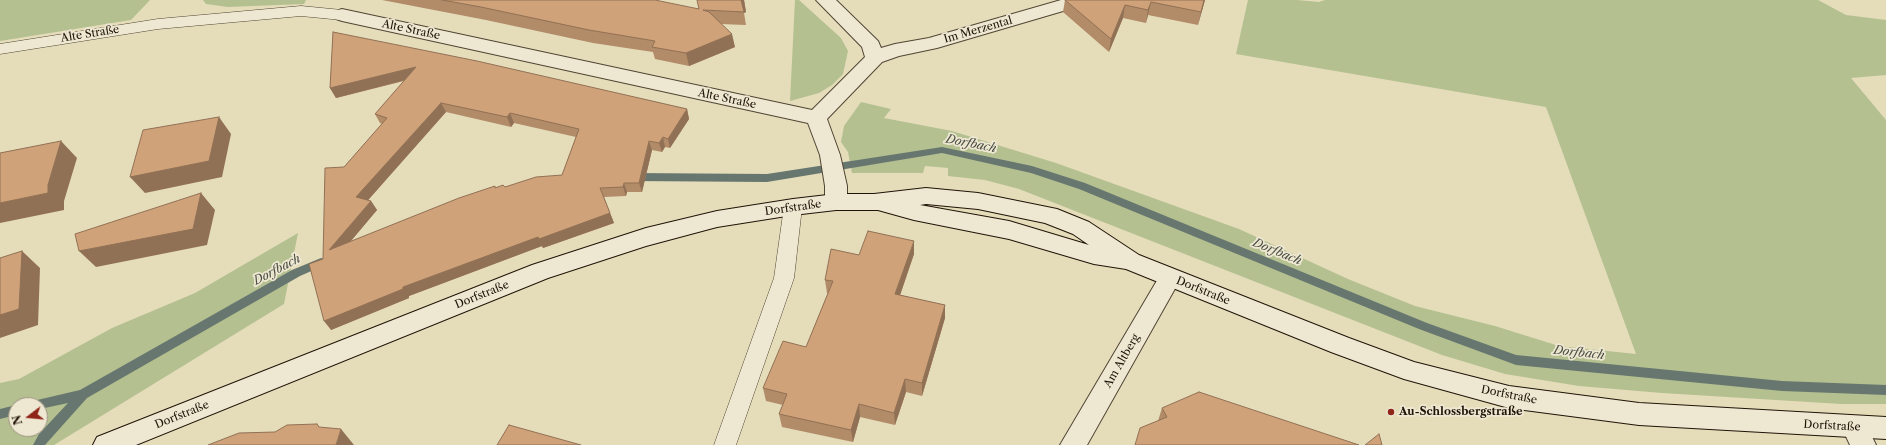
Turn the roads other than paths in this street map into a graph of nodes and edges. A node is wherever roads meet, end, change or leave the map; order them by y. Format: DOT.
graph roads {
  1 [pos="825,0"];
  2 [pos="1081,0"];
  3 [pos="342,14"];
  4 [pos="0,49"];
  5 [pos="875,58"];
  6 [pos="816,118"];
  7 [pos="836,194"];
  8 [pos="793,206"];
  9 [pos="1170,278"];
  10 [pos="1886,428"];
  11 [pos="1860,436"];
  12 [pos="106,445"];
  13 [pos="725,445"];
  14 [pos="1073,445"];
  1 -- 5 [label="main road"];
  2 -- 5 [label="main road, Im Merzental"];
  3 -- 4 [label="lane, Alte Straße"];
  3 -- 6 [label="main road, Alte Straße"];
  5 -- 6 [label="main road"];
  6 -- 7 [label="main road"];
  7 -- 8 [label="main road, Dorfstraße"];
  7 -- 9 [label="main road, Dorfstraße"];
  8 -- 12 [label="main road, Dorfstraße"];
  8 -- 13 [label="lane"];
  9 -- 11 [label="main road, Dorfstraße"];
  9 -- 14 [label="main road, Am Altberg"];
  10 -- 11 [label="main road, Dorfstraße"];
}
